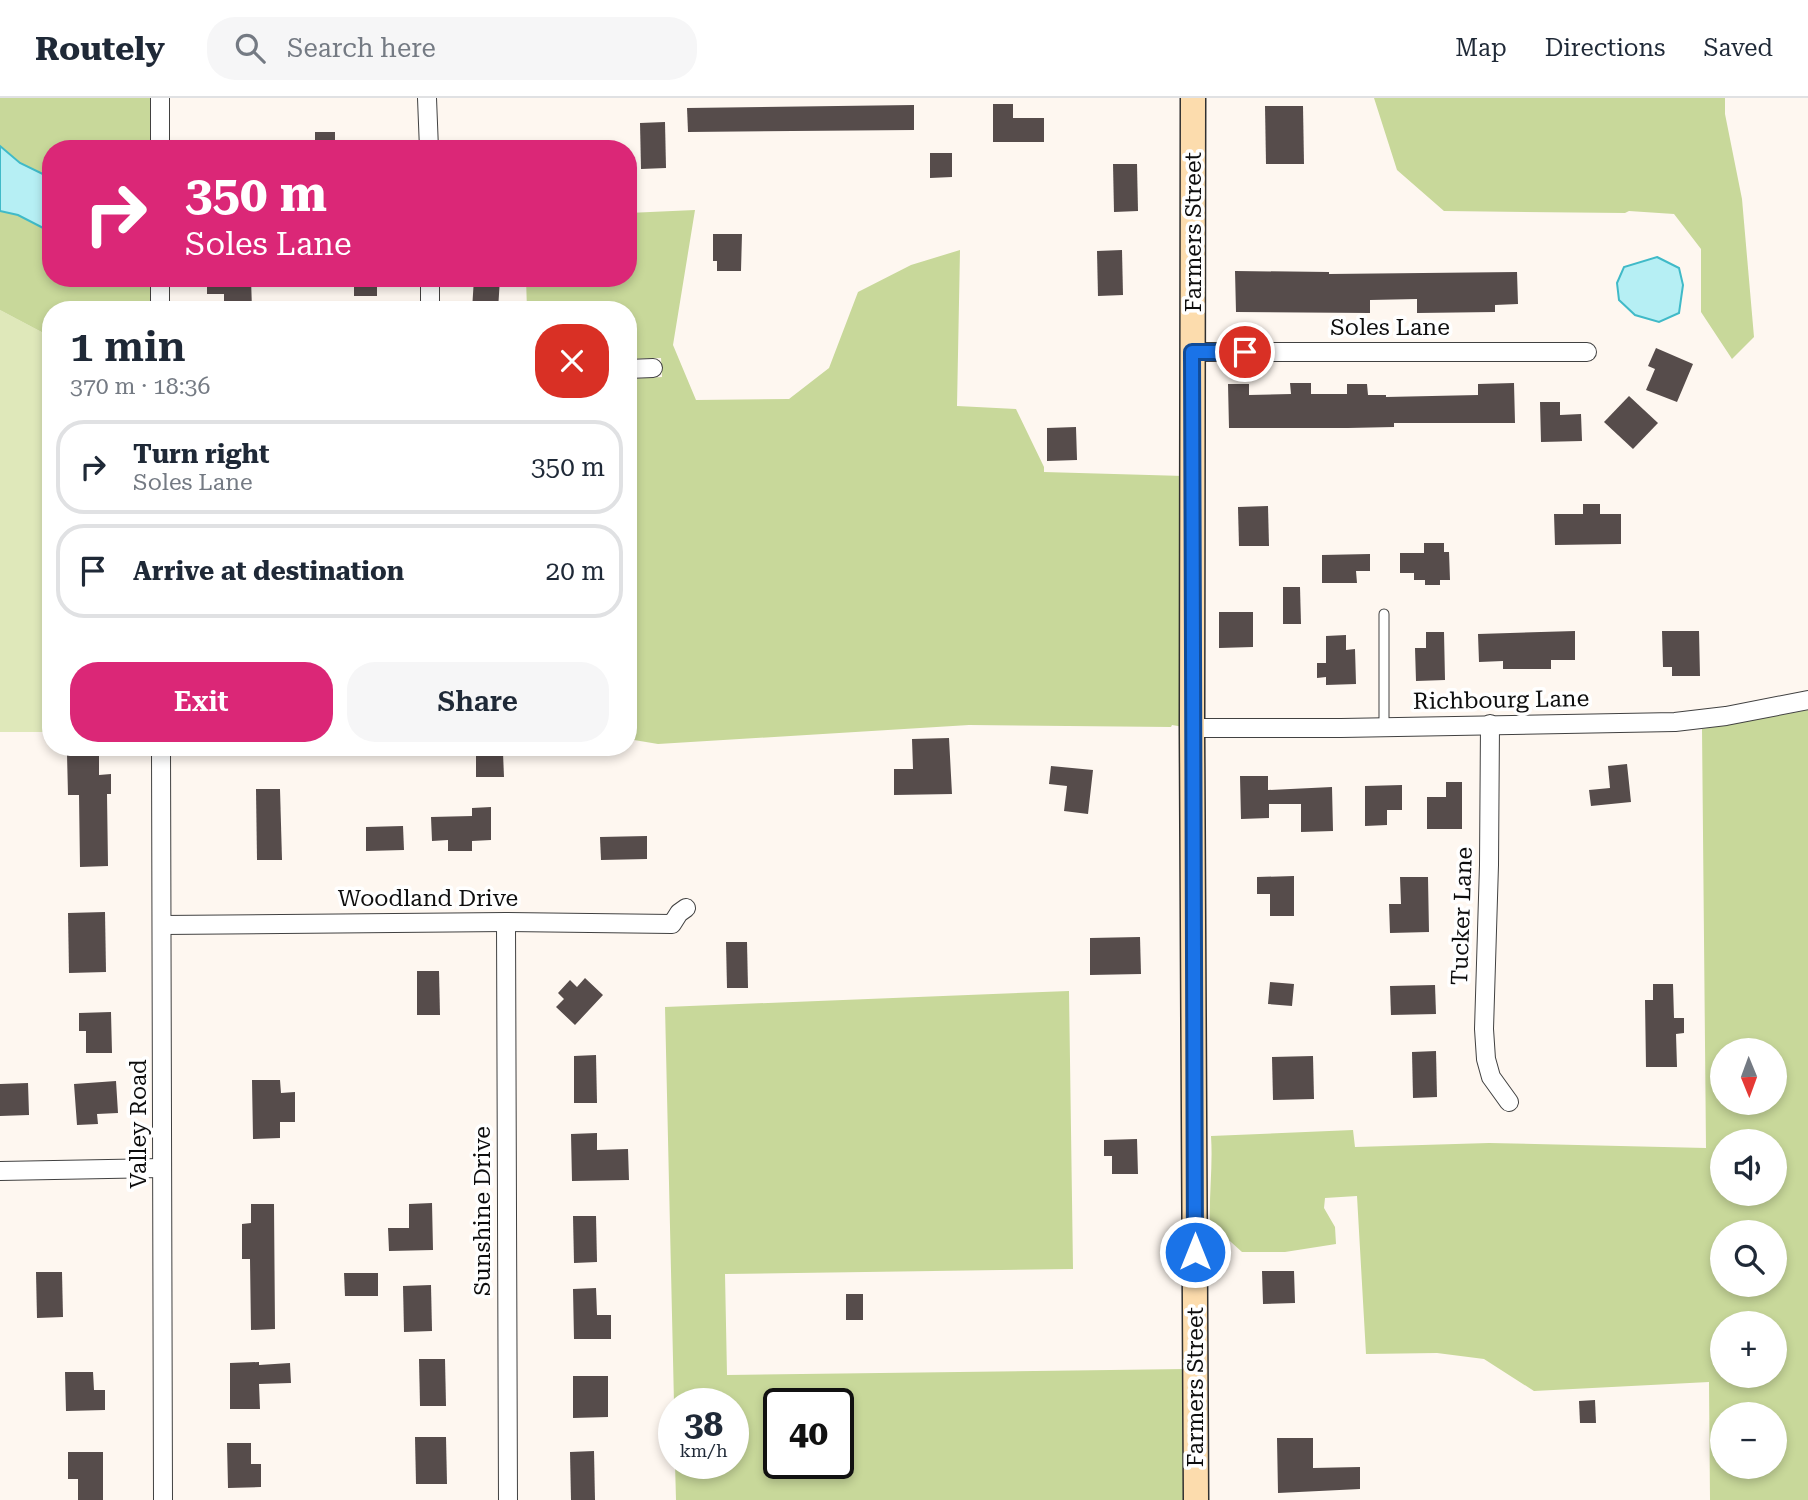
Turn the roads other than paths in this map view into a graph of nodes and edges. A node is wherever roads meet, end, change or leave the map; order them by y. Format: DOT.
graph roads {
  1 [pos="160,98"];
  2 [pos="427,98"];
  3 [pos="1193,98"];
  4 [pos="160,140"];
  5 [pos="429,140"];
  6 [pos="1192,352"];
  7 [pos="1587,352"];
  8 [pos="653,368"];
  9 [pos="637,369"];
  10 [pos="1384,614"];
  11 [pos="1808,700"];
  12 [pos="1490,724"];
  13 [pos="1384,727"];
  14 [pos="1192,728"];
  15 [pos="161,756"];
  16 [pos="686,908"];
  17 [pos="506,922"];
  18 [pos="162,925"];
  19 [pos="1509,1102"];
  20 [pos="162,1168"];
  21 [pos="0,1171"];
  22 [pos="163,1500"];
  23 [pos="508,1500"];
  24 [pos="1196,1500"];
  1 -- 4 [label="street"];
  2 -- 5 [label="street"];
  3 -- 6 [label="street, Farmers Street"];
  6 -- 7 [label="street, Soles Lane"];
  6 -- 14 [label="street, Farmers Street"];
  8 -- 9 [label="street"];
  10 -- 13 [label="lane"];
  11 -- 12 [label="street, Richbourg Lane"];
  12 -- 13 [label="street, Richbourg Lane"];
  12 -- 19 [label="street, Tucker Lane"];
  13 -- 14 [label="street, Richbourg Lane"];
  14 -- 24 [label="street, Farmers Street"];
  15 -- 18 [label="street, Valley Road"];
  16 -- 17 [label="street, Woodland Drive"];
  17 -- 18 [label="street, Woodland Drive"];
  17 -- 23 [label="street, Sunshine Drive"];
  18 -- 20 [label="street, Valley Road"];
  20 -- 21 [label="street"];
  20 -- 22 [label="street, Valley Road"];
}
